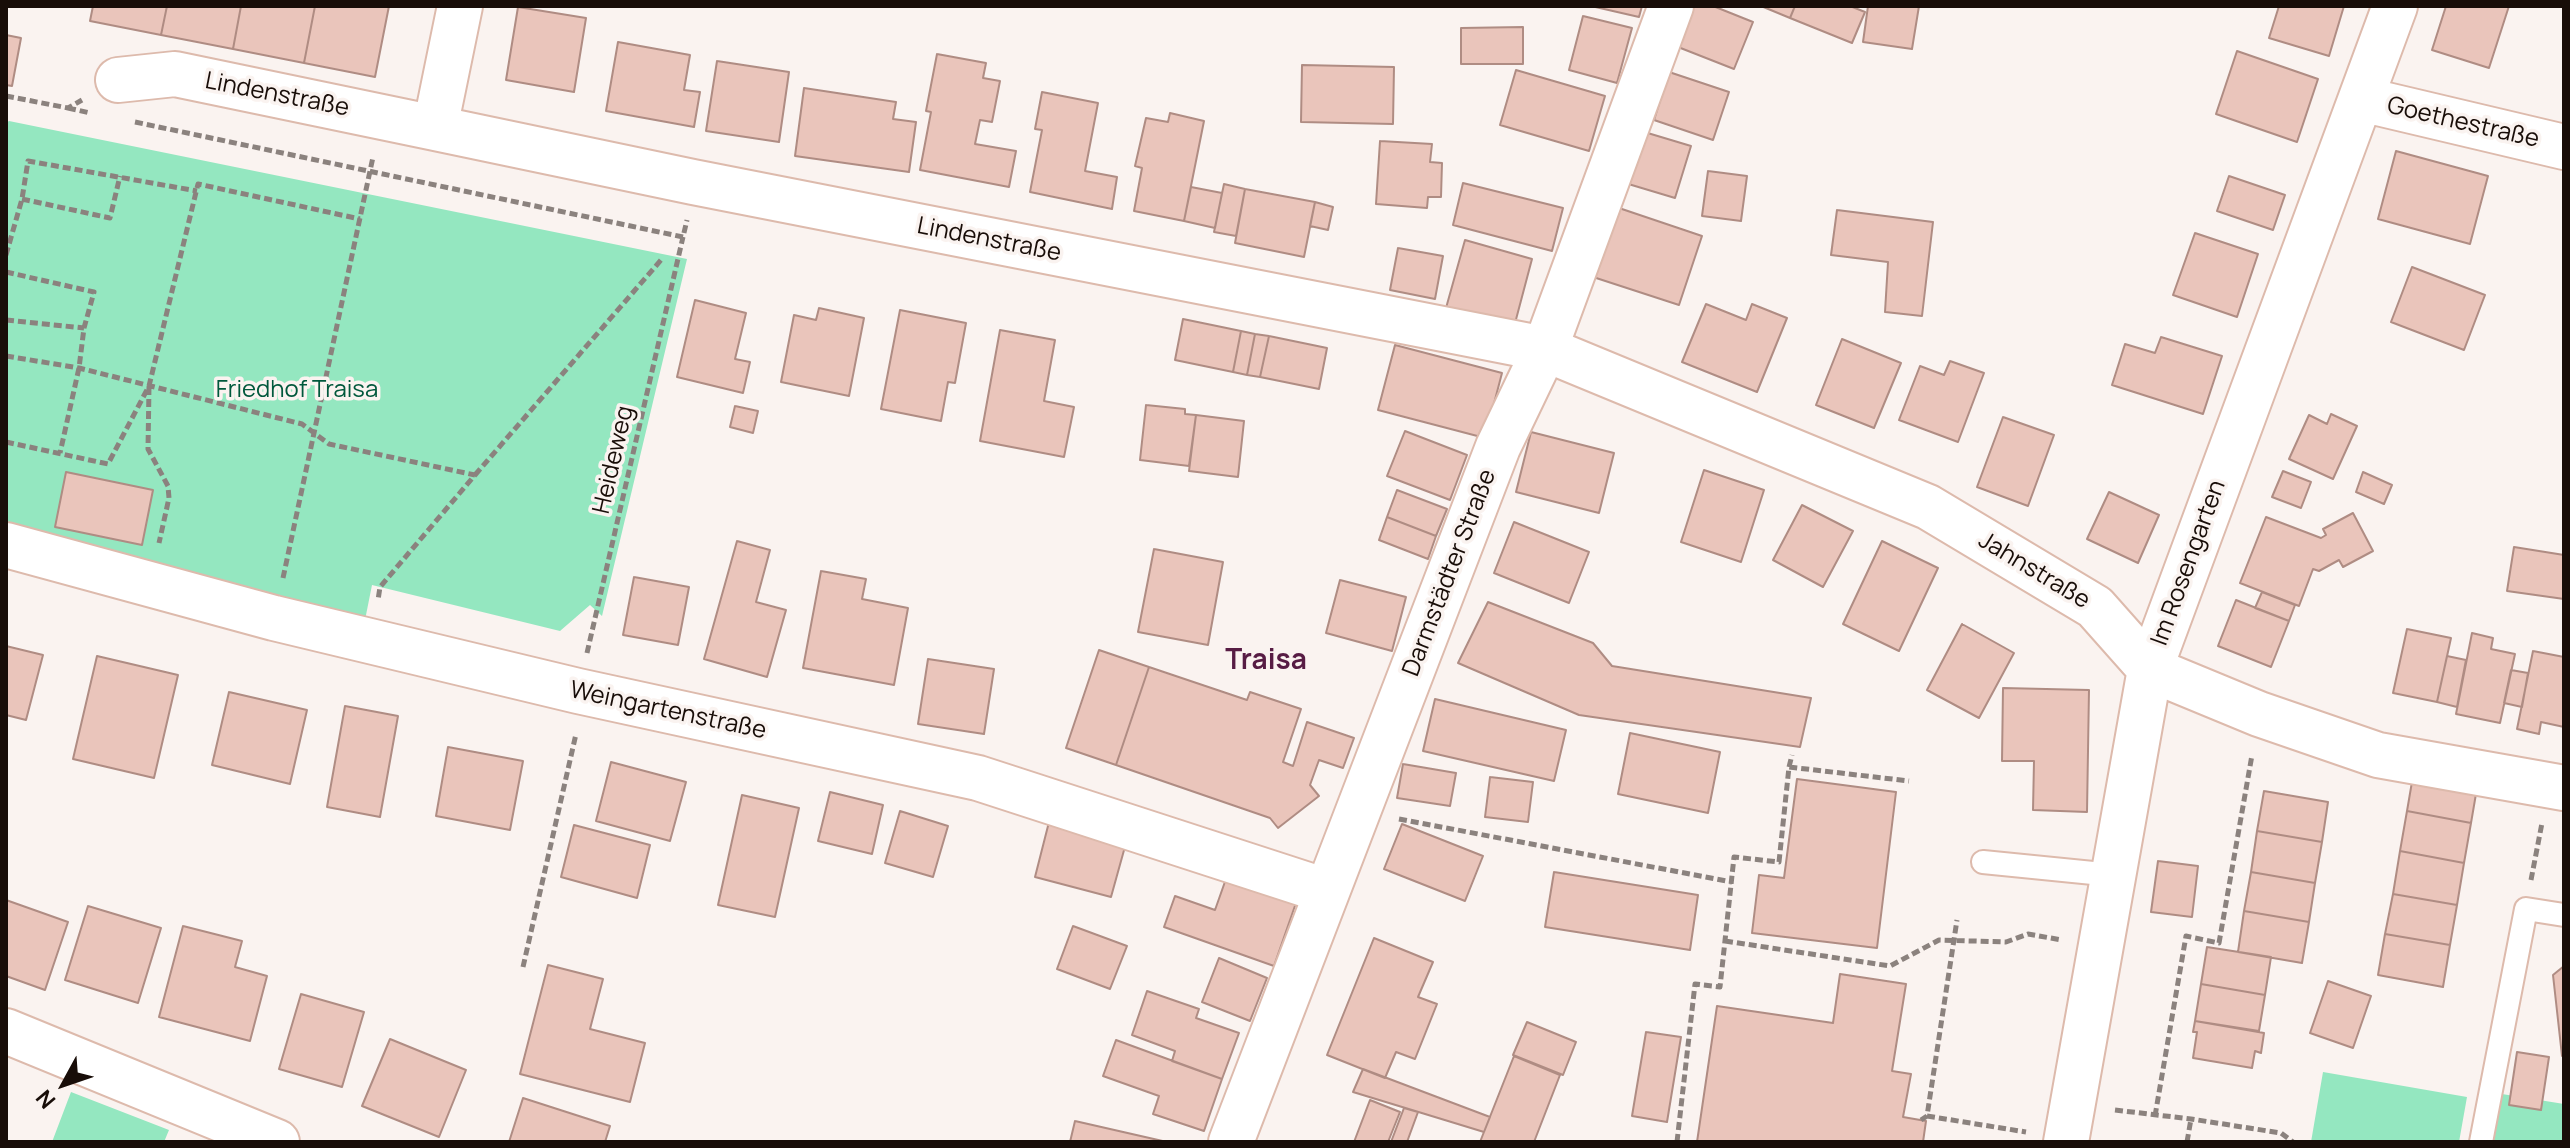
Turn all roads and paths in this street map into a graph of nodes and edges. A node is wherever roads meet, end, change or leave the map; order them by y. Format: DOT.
graph roads {
  1 [pos="460,6"];
  2 [pos="1671,6"];
  3 [pos="2395,6"];
  4 [pos="6,96"];
  5 [pos="2361,99"];
  6 [pos="114,105"];
  7 [pos="68,108"];
  8 [pos="435,128"];
  9 [pos="2564,147"];
  10 [pos="120,176"];
  11 [pos="369,180"];
  12 [pos="693,182"];
  13 [pos="197,191"];
  14 [pos="22,199"];
  15 [pos="360,219"];
  16 [pos="683,237"];
  17 [pos="6,255"];
  18 [pos="661,260"];
  19 [pos="6,272"];
  20 [pos="6,320"];
  21 [pos="84,328"];
  22 [pos="1545,349"];
  23 [pos="6,356"];
  24 [pos="79,368"];
  25 [pos="149,386"];
  26 [pos="313,432"];
  27 [pos="6,442"];
  28 [pos="60,453"];
  29 [pos="475,475"];
  30 [pos="6,545"];
  31 [pos="151,583"];
  32 [pos="274,618"];
  33 [pos="371,641"];
  34 [pos="2150,669"];
  35 [pos="582,692"];
  36 [pos="2259,714"];
  37 [pos="1792,755"];
  38 [pos="1789,767"];
  39 [pos="1909,781"];
  40 [pos="2556,786"];
  41 [pos="1357,811"];
  42 [pos="1983,862"];
  43 [pos="2113,875"];
  44 [pos="1732,882"];
  45 [pos="1326,891"];
  46 [pos="2526,909"];
  47 [pos="2564,915"];
  48 [pos="1957,920"];
  49 [pos="1955,940"];
  50 [pos="1725,941"];
  51 [pos="2101,948"];
  52 [pos="523,967"];
  53 [pos="6,1031"];
  54 [pos="2155,1116"];
  55 [pos="2191,1119"];
  56 [pos="2069,1128"];
  57 [pos="277,1142"];
  58 [pos="1231,1142"];
  59 [pos="1677,1142"];
  60 [pos="2187,1142"];
  61 [pos="2293,1142"];
  62 [pos="2481,1142"];
  1 -- 8 [label="street"];
  2 -- 22 [label="street, Darmstädter Straße"];
  3 -- 5 [label="street, Im Rosengarten"];
  4 -- 7 [label="path"];
  5 -- 9 [label="street, Goethestraße"];
  5 -- 34 [label="street, Im Rosengarten"];
  6 -- 7 [label="path"];
  6 -- 7 [label="path"];
  6 -- 8 [label="street, Lindenstraße"];
  6 -- 16 [label="path"];
  8 -- 12 [label="street, Lindenstraße"];
  10 -- 13 [label="path"];
  10 -- 14 [label="path"];
  10 -- 14 [label="path"];
  11 -- 15 [label="path"];
  12 -- 16 [label="path, Heideweg"];
  12 -- 22 [label="street, Lindenstraße"];
  13 -- 15 [label="path"];
  13 -- 25 [label="path"];
  14 -- 17 [label="path"];
  15 -- 26 [label="path"];
  16 -- 35 [label="path, Heideweg"];
  18 -- 29 [label="path"];
  19 -- 21 [label="path"];
  20 -- 21 [label="path"];
  21 -- 24 [label="path"];
  22 -- 34 [label="street, Jahnstraße"];
  22 -- 41 [label="street, Darmstädter Straße"];
  23 -- 24 [label="path"];
  24 -- 25 [label="path"];
  24 -- 28 [label="path"];
  25 -- 26 [label="path"];
  25 -- 28 [label="path"];
  25 -- 31 [label="path"];
  26 -- 29 [label="path"];
  26 -- 32 [label="path"];
  27 -- 28 [label="path"];
  29 -- 33 [label="path"];
  30 -- 31 [label="street, Weingartenstraße"];
  31 -- 32 [label="street, Weingartenstraße"];
  32 -- 33 [label="street, Weingartenstraße"];
  33 -- 35 [label="street, Weingartenstraße"];
  34 -- 36 [label="street, Jahnstraße"];
  34 -- 43 [label="street, Im Rosengarten"];
  35 -- 45 [label="street, Weingartenstraße"];
  35 -- 52 [label="path, Heideweg"];
  36 -- 40 [label="street, Jahnstraße"];
  36 -- 54 [label="path"];
  37 -- 38 [label="path"];
  38 -- 39 [label="path"];
  38 -- 44 [label="path"];
  40 -- 46 [label="path"];
  41 -- 44 [label="path"];
  41 -- 45 [label="street, Darmstädter Straße"];
  42 -- 43 [label="lane"];
  43 -- 51 [label="street, Im Rosengarten"];
  44 -- 50 [label="path"];
  45 -- 58 [label="street, Darmstädter Straße"];
  46 -- 47 [label="lane"];
  46 -- 62 [label="lane"];
  48 -- 49 [label="path"];
  49 -- 50 [label="path"];
  49 -- 51 [label="path"];
  49 -- 56 [label="path"];
  50 -- 59 [label="path"];
  51 -- 56 [label="street, Im Rosengarten"];
  53 -- 57 [label="street"];
  54 -- 55 [label="path"];
  54 -- 56 [label="path"];
  55 -- 60 [label="path"];
  55 -- 61 [label="path"];
}
